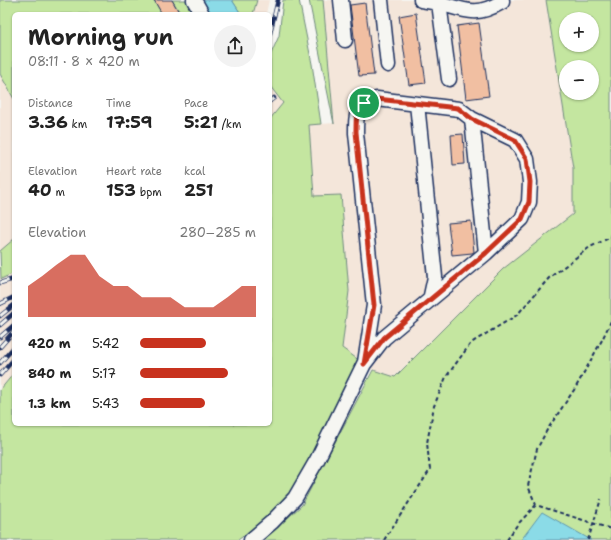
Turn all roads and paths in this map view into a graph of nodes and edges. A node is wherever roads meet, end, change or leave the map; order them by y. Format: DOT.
graph roads {
  1 [pos="194,0"];
  2 [pos="341,0"];
  3 [pos="381,0"];
  4 [pos="421,0"];
  5 [pos="502,0"];
  6 [pos="440,2"];
  7 [pos="201,12"];
  8 [pos="345,40"];
  9 [pos="388,65"];
  10 [pos="449,79"];
  11 [pos="417,104"];
  12 [pos="472,119"];
  13 [pos="611,237"];
  14 [pos="486,253"];
  15 [pos="430,300"];
  16 [pos="611,321"];
  17 [pos="364,364"];
  18 [pos="601,499"];
  19 [pos="536,505"];
  20 [pos="593,523"];
  21 [pos="611,529"];
  22 [pos="251,540"];
  23 [pos="384,540"];
  24 [pos="507,540"];
  25 [pos="588,540"];
  1 -- 7 [label="lane"];
  2 -- 8 [label="lane"];
  3 -- 9 [label="lane"];
  4 -- 6 [label="lane"];
  5 -- 6 [label="lane"];
  6 -- 10 [label="lane"];
  11 -- 12 [label="lane"];
  11 -- 15 [label="lane"];
  11 -- 17 [label="lane"];
  12 -- 14 [label="lane"];
  12 -- 14 [label="lane"];
  13 -- 23 [label="path"];
  14 -- 15 [label="lane"];
  15 -- 17 [label="lane"];
  16 -- 19 [label="path"];
  17 -- 22 [label="lane"];
  18 -- 20 [label="path"];
  19 -- 20 [label="path"];
  19 -- 24 [label="path"];
  20 -- 21 [label="path"];
  20 -- 25 [label="path"];
}
